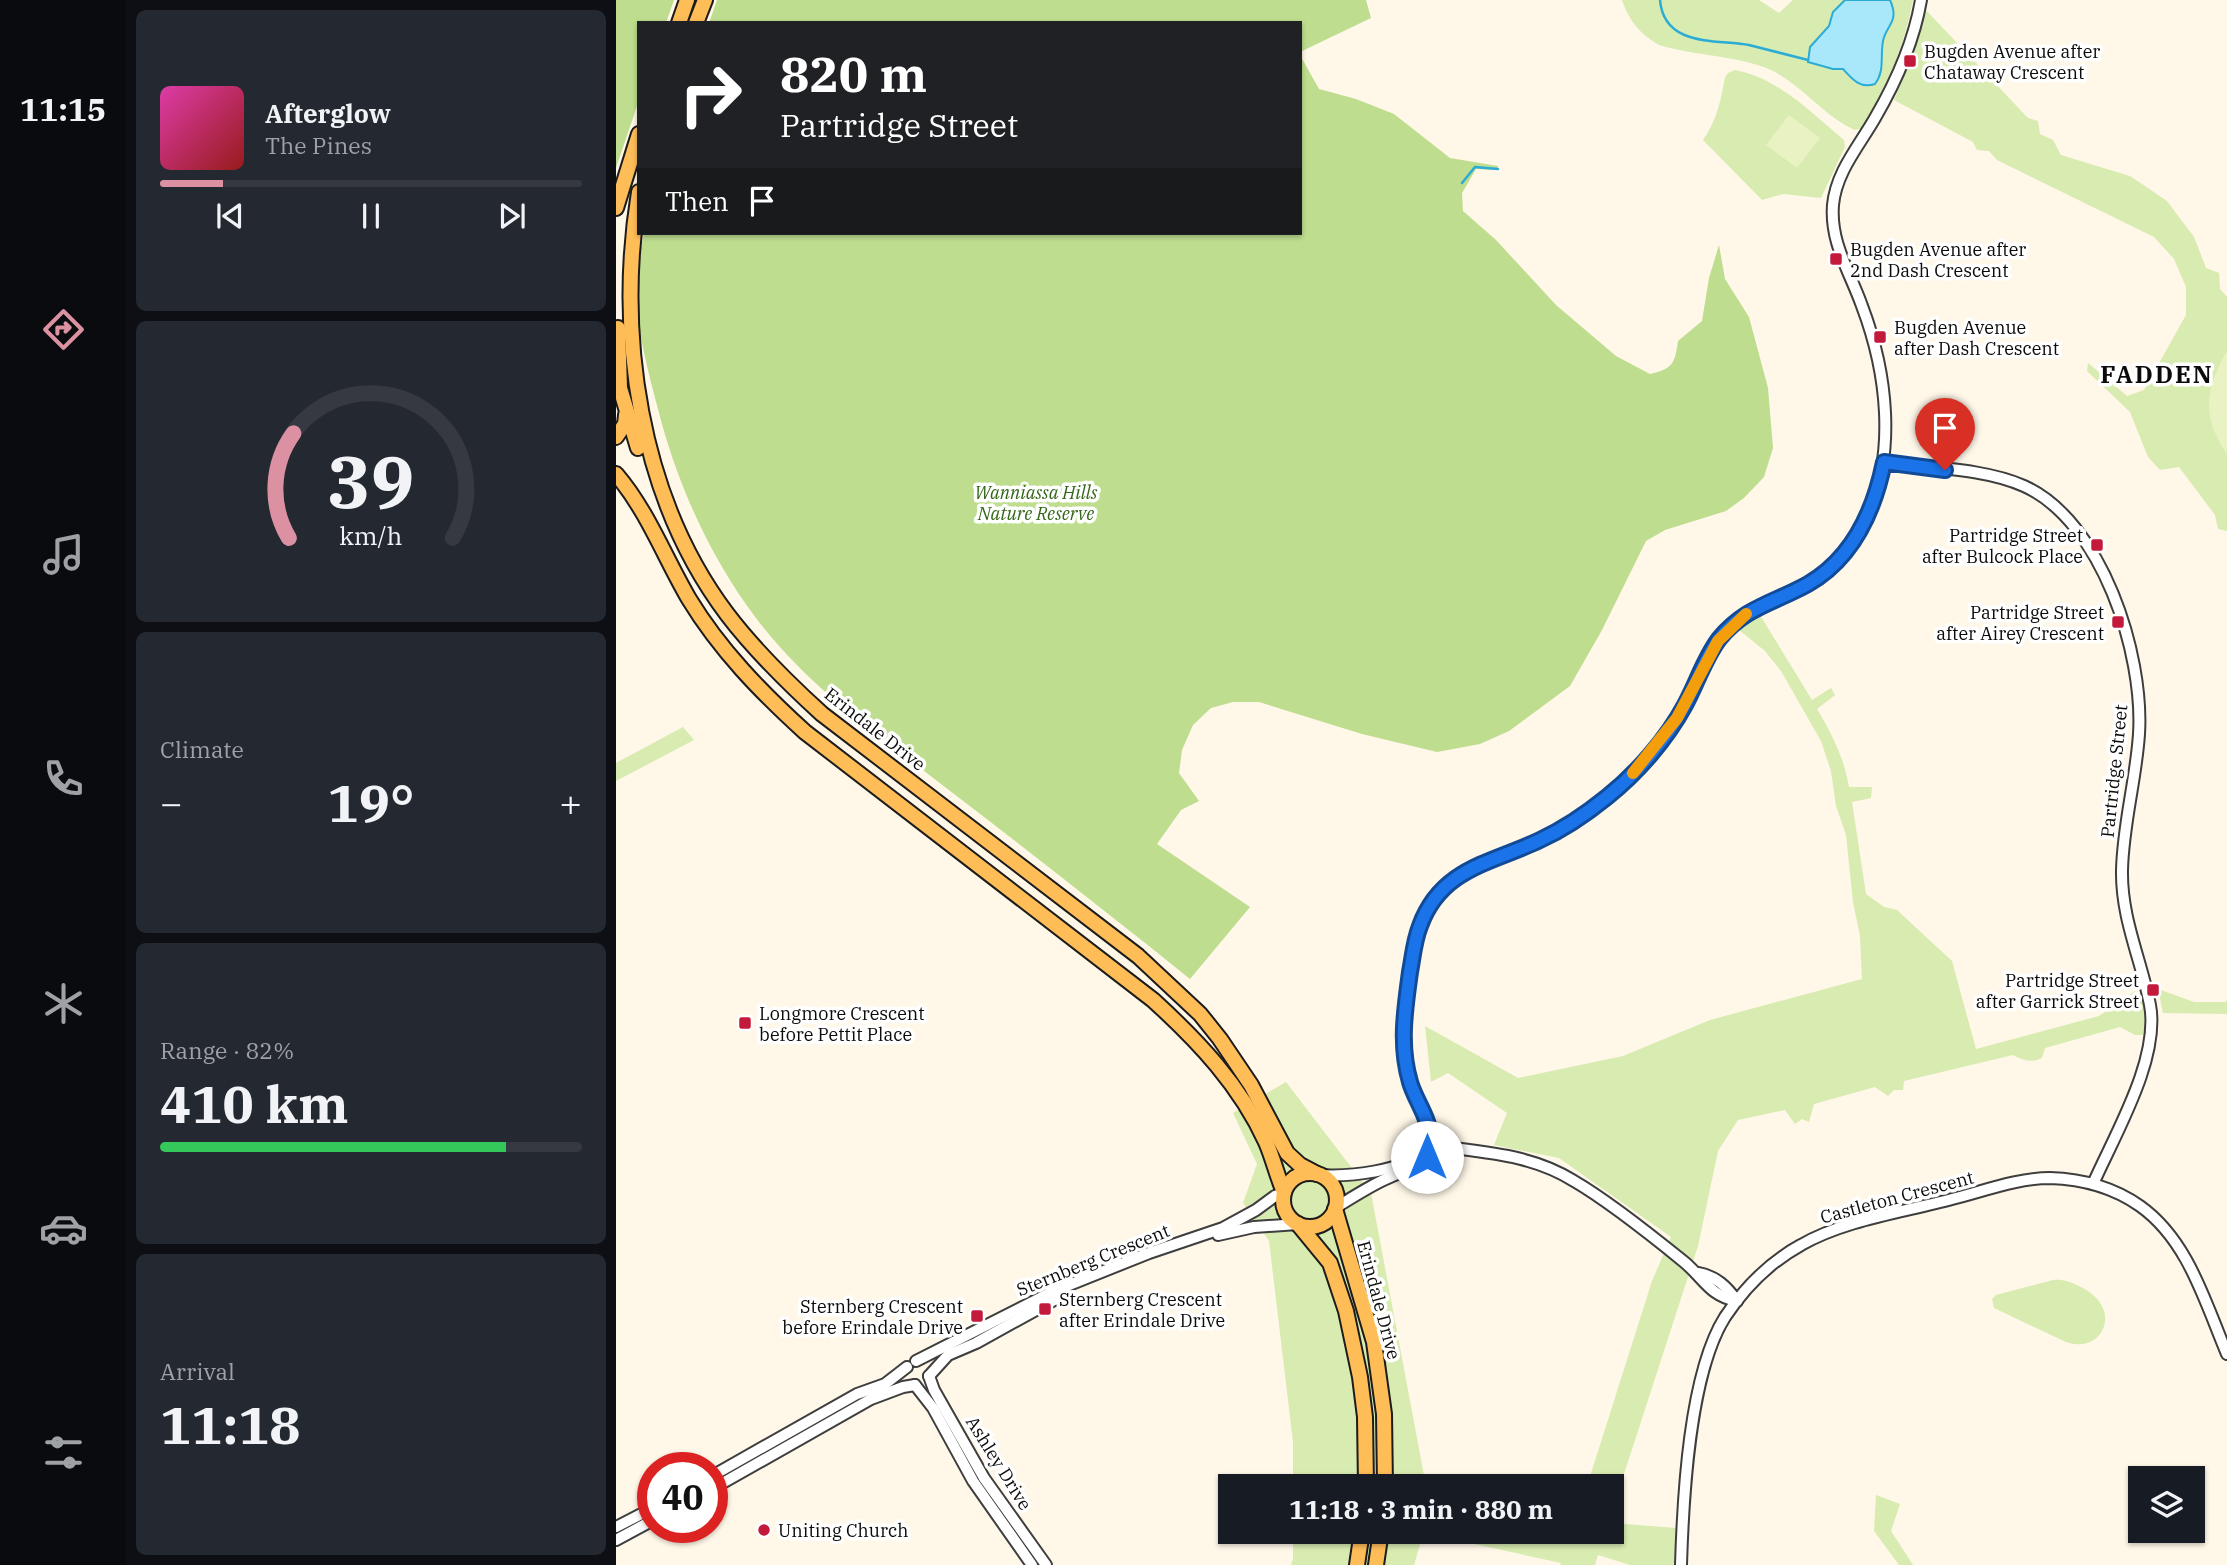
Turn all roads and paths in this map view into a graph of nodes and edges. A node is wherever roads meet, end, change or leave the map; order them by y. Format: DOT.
graph roads {
  1 [pos="687,0"];
  2 [pos="705,0"];
  3 [pos="1915,0"];
  4 [pos="1922,0"];
  5 [pos="680,21"];
  6 [pos="697,21"];
  7 [pos="1905,54"];
  8 [pos="637,139"];
  9 [pos="637,202"];
  10 [pos="616,208"];
  11 [pos="633,223"];
  12 [pos="622,404"];
  13 [pos="616,437"];
  14 [pos="1884,462"];
  15 [pos="616,474"];
  16 [pos="616,484"];
  17 [pos="654,536"];
  18 [pos="822,714"];
  19 [pos="1428,1123"];
  20 [pos="1444,1146"];
  21 [pos="1428,1150"];
  22 [pos="1471,1150"];
  23 [pos="1448,1160"];
  24 [pos="1433,1164"];
  25 [pos="1318,1174"];
  26 [pos="2093,1184"];
  27 [pos="1284,1193"];
  28 [pos="1335,1208"];
  29 [pos="1298,1224"];
  30 [pos="1086,1281"];
  31 [pos="1751,1284"];
  32 [pos="1725,1293"];
  33 [pos="1737,1301"];
  34 [pos="1725,1318"];
  35 [pos="2227,1354"];
  36 [pos="911,1364"];
  37 [pos="929,1376"];
  38 [pos="915,1385"];
  39 [pos="728,1467"];
  40 [pos="1366,1474"];
  41 [pos="1385,1474"];
  42 [pos="728,1480"];
  43 [pos="637,1516"];
  44 [pos="616,1527"];
  45 [pos="637,1529"];
  46 [pos="616,1540"];
  47 [pos="1360,1544"];
  48 [pos="1379,1544"];
  49 [pos="1032,1565"];
  50 [pos="1046,1565"];
  51 [pos="1357,1565"];
  52 [pos="1376,1565"];
  53 [pos="1681,1565"];
  1 -- 5 [label="main road"];
  2 -- 6 [label="main road"];
  3 -- 7 [label="street"];
  4 -- 7 [label="street"];
  7 -- 14 [label="street"];
  8 -- 10 [label="main road"];
  9 -- 11 [label="main road, Erindale Drive"];
  11 -- 12 [label="main road"];
  11 -- 18 [label="main road, Erindale Drive"];
  12 -- 13 [label="main road"];
  12 -- 18 [label="main road"];
  14 -- 19 [label="street"];
  14 -- 26 [label="street, Partridge Street"];
  15 -- 17 [label="main road"];
  16 -- 17 [label="main road"];
  17 -- 27 [label="main road"];
  18 -- 25 [label="main road, Erindale Drive"];
  19 -- 20 [label="street"];
  19 -- 21 [label="street"];
  20 -- 21 [label="street"];
  20 -- 22 [label="street"];
  20 -- 23 [label="street"];
  21 -- 24 [label="street"];
  21 -- 25 [label="street"];
  22 -- 23 [label="street"];
  22 -- 32 [label="street"];
  23 -- 24 [label="street"];
  24 -- 28 [label="street"];
  25 -- 27 [label="main road"];
  25 -- 28 [label="main road"];
  26 -- 31 [label="street, Castleton Crescent"];
  26 -- 35 [label="street, Castleton Crescent"];
  27 -- 29 [label="main road"];
  27 -- 30 [label="street, Sternberg Crescent"];
  28 -- 29 [label="main road"];
  28 -- 41 [label="main road, Erindale Drive"];
  29 -- 30 [label="street, Sternberg Crescent"];
  29 -- 40 [label="main road, Erindale Drive"];
  30 -- 36 [label="street, Sternberg Crescent"];
  30 -- 37 [label="street, Sternberg Crescent"];
  31 -- 32 [label="street"];
  31 -- 33 [label="street, Castleton Crescent"];
  32 -- 33 [label="street"];
  32 -- 34 [label="street"];
  33 -- 34 [label="street, Castleton Crescent"];
  34 -- 53 [label="street, Castleton Crescent"];
  36 -- 37 [label="street"];
  36 -- 38 [label="street"];
  36 -- 39 [label="street, Sternberg Crescent"];
  37 -- 38 [label="street"];
  37 -- 50 [label="street, Ashley Drive"];
  38 -- 42 [label="street"];
  38 -- 49 [label="street, Ashley Drive"];
  43 -- 44 [label="street"];
  45 -- 46 [label="street"];
  47 -- 51 [label="main road"];
  48 -- 52 [label="main road"];
}
